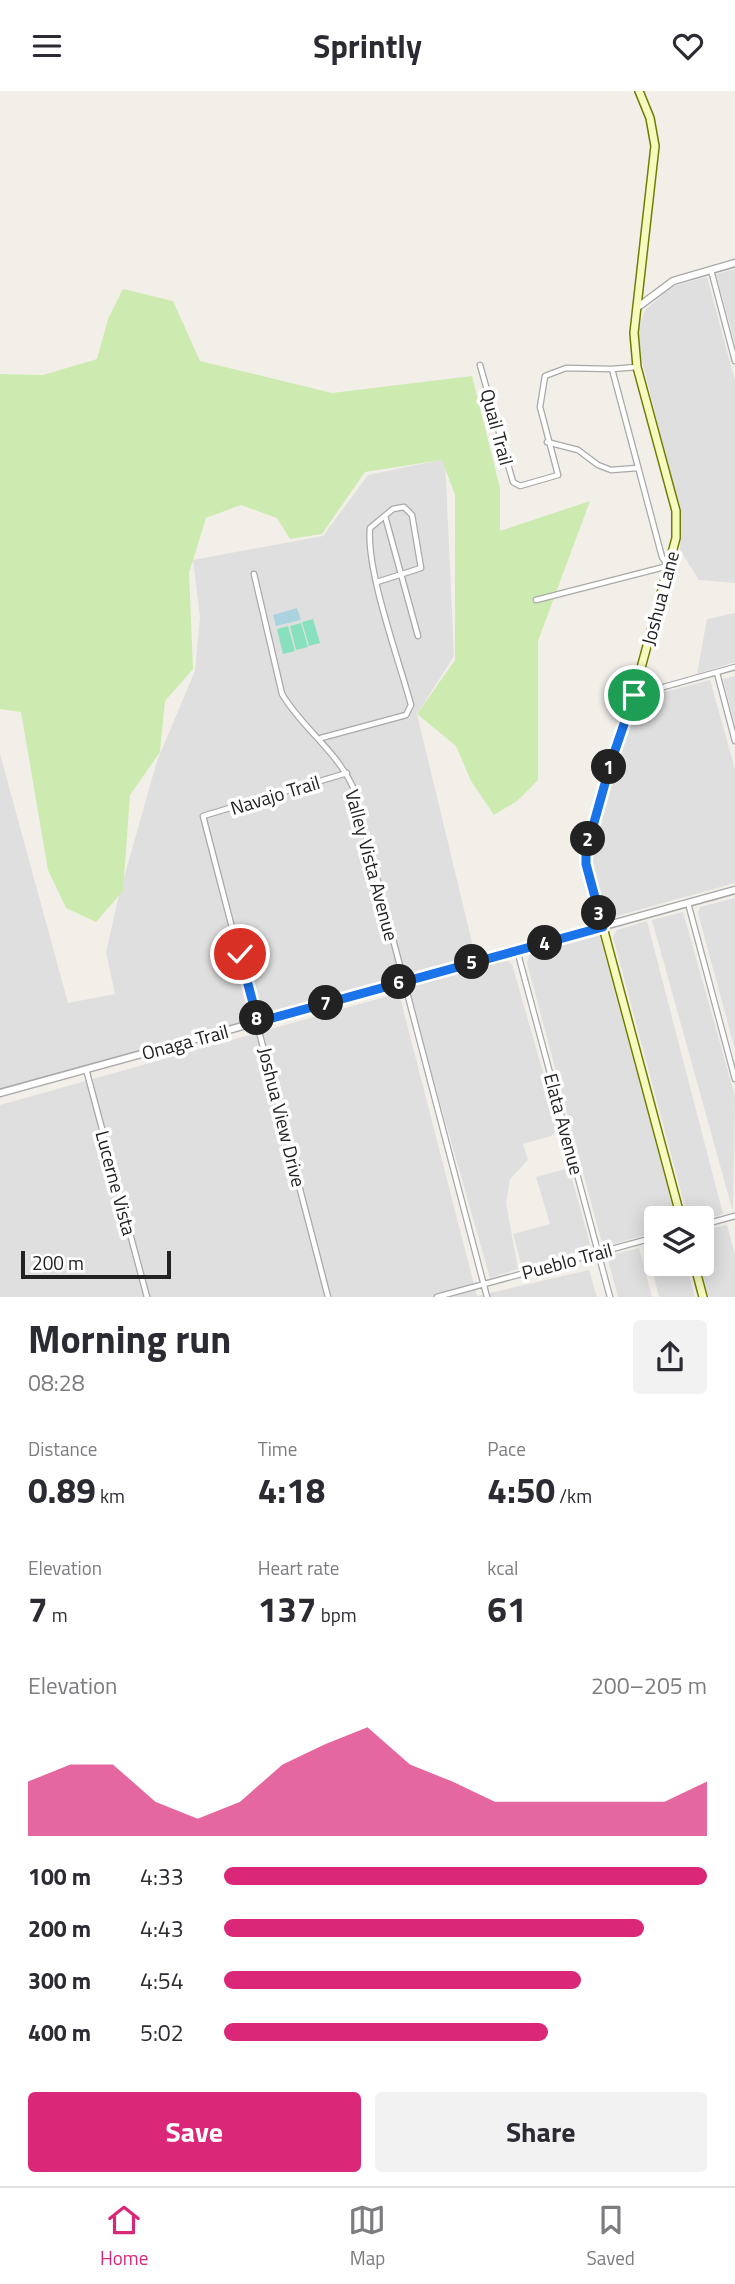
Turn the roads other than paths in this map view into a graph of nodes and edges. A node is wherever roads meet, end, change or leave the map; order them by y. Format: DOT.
graph roads {
  1 [pos="639,91"];
  2 [pos="735,263"];
  3 [pos="710,270"];
  4 [pos="638,307"];
  5 [pos="735,361"];
  6 [pos="480,365"];
  7 [pos="637,367"];
  8 [pos="612,369"];
  9 [pos="547,442"];
  10 [pos="637,468"];
  11 [pos="385,516"];
  12 [pos="668,566"];
  13 [pos="254,574"];
  14 [pos="400,575"];
  15 [pos="377,582"];
  16 [pos="536,600"];
  17 [pos="418,636"];
  18 [pos="735,667"];
  19 [pos="716,673"];
  20 [pos="634,695"];
  21 [pos="321,738"];
  22 [pos="735,741"];
  23 [pos="346,773"];
  24 [pos="203,816"];
  25 [pos="735,890"];
  26 [pos="688,903"];
  27 [pos="603,927"];
  28 [pos="517,950"];
  29 [pos="404,981"];
  30 [pos="258,1022"];
  31 [pos="86,1069"];
  32 [pos="735,1079"];
  33 [pos="0,1093"];
  34 [pos="678,1206"];
  35 [pos="735,1216"];
  36 [pos="714,1222"];
  37 [pos="644,1240"];
  38 [pos="599,1253"];
  39 [pos="697,1276"];
  40 [pos="483,1284"];
  41 [pos="146,1297"];
  42 [pos="328,1297"];
  43 [pos="437,1297"];
  44 [pos="487,1297"];
  45 [pos="610,1297"];
  46 [pos="703,1297"];
  1 -- 4 [label="main road, Joshua Lane"];
  2 -- 3 [label="street"];
  3 -- 4 [label="street"];
  3 -- 5 [label="street"];
  4 -- 7 [label="main road, Joshua Lane"];
  6 -- 9 [label="street, Quail Trail"];
  7 -- 8 [label="street"];
  7 -- 12 [label="main road, Joshua Lane"];
  8 -- 9 [label="street, Quail Trail"];
  8 -- 10 [label="street"];
  9 -- 10 [label="street"];
  10 -- 12 [label="street"];
  11 -- 14 [label="street"];
  11 -- 14 [label="street"];
  11 -- 15 [label="street"];
  12 -- 16 [label="street"];
  12 -- 20 [label="main road, Joshua Lane"];
  13 -- 21 [label="street, Valley Vista Avenue"];
  14 -- 15 [label="street"];
  14 -- 17 [label="street"];
  15 -- 21 [label="street"];
  18 -- 19 [label="street"];
  19 -- 20 [label="street"];
  19 -- 22 [label="street"];
  20 -- 27 [label="main road, Joshua Lane"];
  21 -- 23 [label="street, Valley Vista Avenue"];
  23 -- 24 [label="street, Navajo Trail"];
  23 -- 29 [label="street, Valley Vista Avenue"];
  24 -- 30 [label="street, Joshua View Drive"];
  25 -- 26 [label="street, Onaga Trail"];
  26 -- 27 [label="street, Onaga Trail"];
  26 -- 32 [label="street"];
  27 -- 28 [label="street, Onaga Trail"];
  27 -- 34 [label="main road, Joshua Lane"];
  28 -- 29 [label="street, Onaga Trail"];
  28 -- 38 [label="street, Elata Avenue"];
  29 -- 30 [label="street, Onaga Trail"];
  29 -- 40 [label="street, Valley Vista Avenue"];
  30 -- 31 [label="street, Onaga Trail"];
  30 -- 42 [label="street, Joshua View Drive"];
  31 -- 33 [label="street, Onaga Trail"];
  31 -- 41 [label="street, Lucerne Vista"];
  35 -- 36 [label="street"];
  37 -- 38 [label="street, Pueblo Trail"];
  38 -- 40 [label="street, Pueblo Trail"];
  38 -- 45 [label="street, Elata Avenue"];
  39 -- 46 [label="main road"];
  40 -- 43 [label="street, Pueblo Trail"];
  40 -- 44 [label="street, Valley Vista Avenue"];
}
